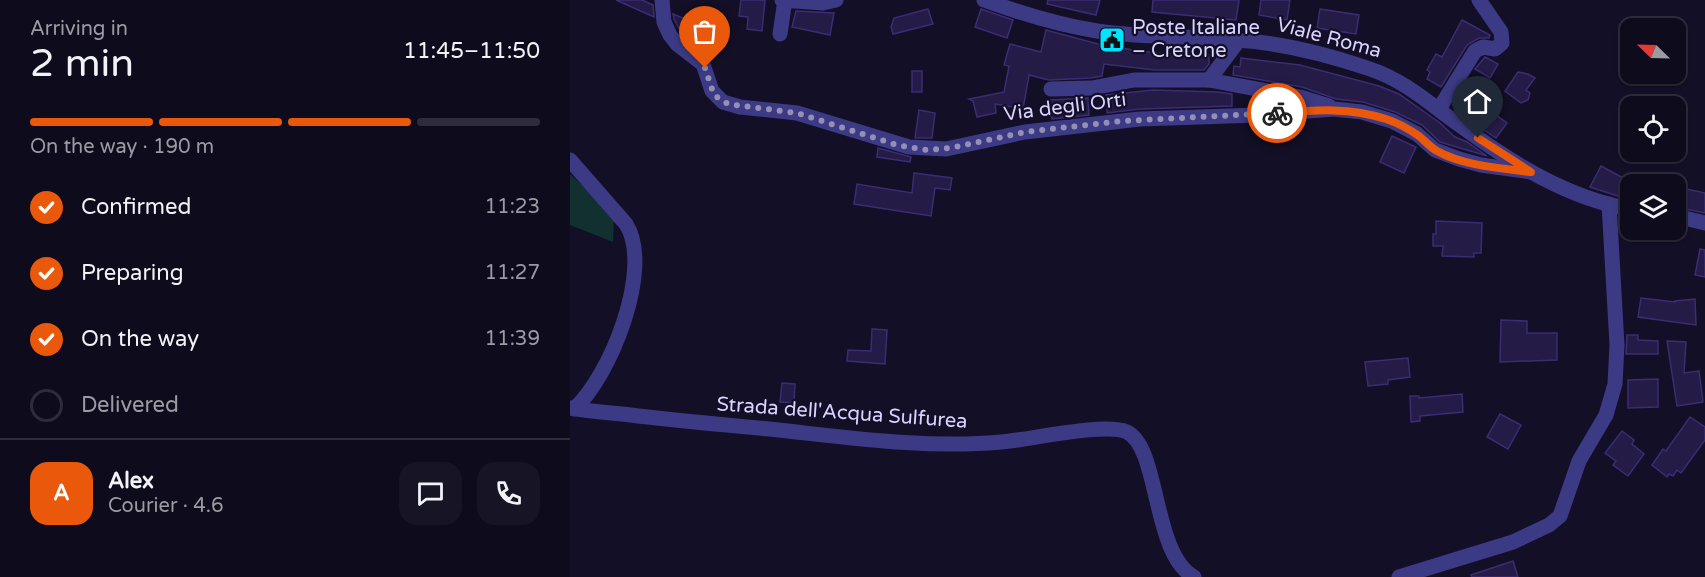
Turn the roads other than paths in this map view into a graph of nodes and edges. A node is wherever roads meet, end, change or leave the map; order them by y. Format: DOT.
graph roads {
  1 [pos="662,0"];
  2 [pos="784,0"];
  3 [pos="836,0"];
  4 [pos="984,0"];
  5 [pos="1479,0"];
  6 [pos="780,34"];
  7 [pos="1239,40"];
  8 [pos="1209,80"];
  9 [pos="1052,89"];
  10 [pos="1439,109"];
  11 [pos="1341,110"];
  12 [pos="570,160"];
  13 [pos="1531,172"];
  14 [pos="1609,204"];
  15 [pos="1620,207"];
  16 [pos="1686,218"];
  17 [pos="1705,223"];
  18 [pos="572,408"];
  19 [pos="1194,577"];
  20 [pos="1399,577"];
  1 -- 11 [label="street, Via degli Orti"];
  2 -- 3 [label="street"];
  2 -- 6 [label="street"];
  4 -- 7 [label="street, Viale Roma"];
  5 -- 10 [label="street"];
  7 -- 8 [label="street"];
  7 -- 10 [label="street, Viale Roma"];
  8 -- 9 [label="street"];
  8 -- 11 [label="street"];
  10 -- 13 [label="street, Viale Roma"];
  11 -- 13 [label="street, Via degli Orti"];
  12 -- 18 [label="street"];
  13 -- 14 [label="street, Viale Roma"];
  14 -- 15 [label="street, Viale Roma"];
  14 -- 20 [label="street"];
  16 -- 17 [label="street"];
  18 -- 19 [label="street, Strada dell'Acqua Sulfurea"];
}
